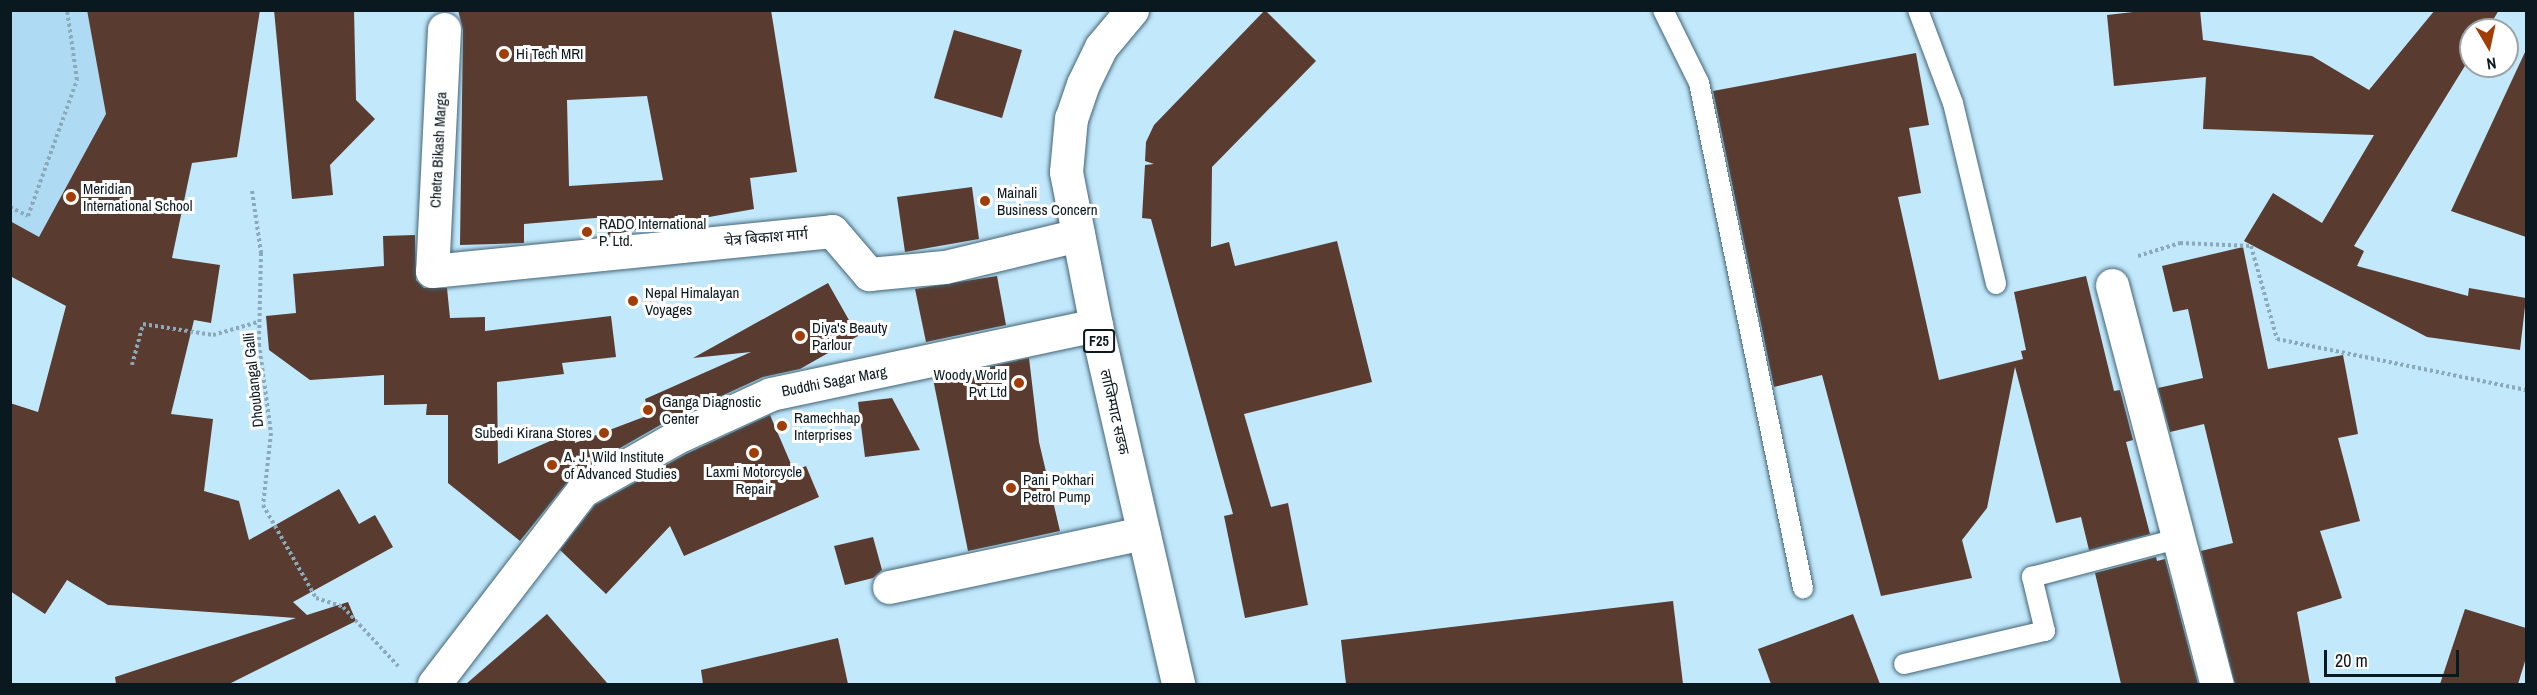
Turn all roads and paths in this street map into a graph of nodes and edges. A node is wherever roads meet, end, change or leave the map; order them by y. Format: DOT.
graph roads {
  1 [pos="67,10"];
  2 [pos="1132,10"];
  3 [pos="1663,10"];
  4 [pos="1918,10"];
  5 [pos="444,28"];
  6 [pos="252,191"];
  7 [pos="10,207"];
  8 [pos="1078,235"];
  9 [pos="432,271"];
  10 [pos="1996,284"];
  11 [pos="2112,285"];
  12 [pos="258,322"];
  13 [pos="1095,324"];
  14 [pos="132,365"];
  15 [pos="2526,390"];
  16 [pos="1143,533"];
  17 [pos="2177,539"];
  18 [pos="889,587"];
  19 [pos="1803,588"];
  20 [pos="1904,664"];
  21 [pos="421,680"];
  22 [pos="1178,684"];
  23 [pos="2217,684"];
  1 -- 7 [label="path"];
  2 -- 8 [label="street, लाजिम्पाट सडक / F25"];
  3 -- 19 [label="lane"];
  4 -- 10 [label="lane"];
  5 -- 9 [label="street, Chetra Bikash Marga"];
  6 -- 12 [label="path, Dhoubangal Galli"];
  8 -- 9 [label="street, चेत्र बिकाश मार्ग"];
  8 -- 13 [label="street, लाजिम्पाट सडक / F25"];
  11 -- 15 [label="path"];
  11 -- 17 [label="street"];
  12 -- 14 [label="path"];
  12 -- 21 [label="path, Dhoubangal Galli"];
  13 -- 16 [label="street, लाजिम्पाट सडक / F25"];
  13 -- 21 [label="street, Buddhi Sagar Marg"];
  16 -- 18 [label="street"];
  16 -- 22 [label="street, लाजिम्पाट सडक / F25"];
  17 -- 20 [label="lane"];
  17 -- 23 [label="street"];
}
